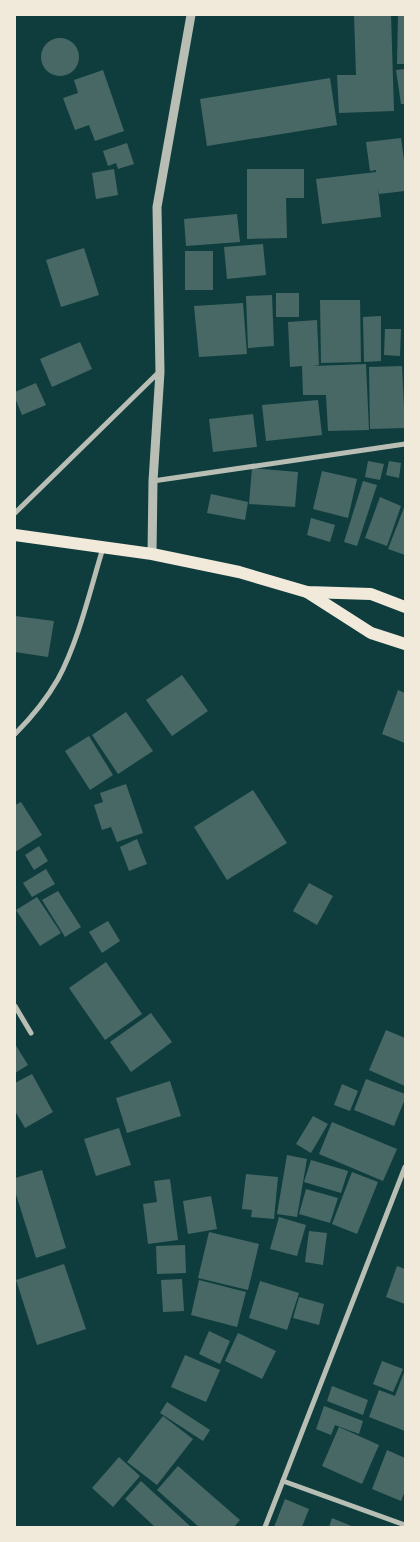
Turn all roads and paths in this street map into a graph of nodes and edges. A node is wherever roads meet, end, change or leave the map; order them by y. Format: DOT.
graph roads {
  1 [pos="191,15"];
  2 [pos="160,372"];
  3 [pos="405,444"];
  4 [pos="153,481"];
  5 [pos="15,513"];
  6 [pos="15,535"];
  7 [pos="103,547"];
  8 [pos="152,554"];
  9 [pos="307,592"];
  10 [pos="405,607"];
  11 [pos="405,644"];
  12 [pos="15,734"];
  13 [pos="15,1006"];
  14 [pos="31,1033"];
  15 [pos="405,1167"];
  16 [pos="283,1481"];
  17 [pos="405,1525"];
  18 [pos="265,1527"];
  1 -- 2 [label="street"];
  2 -- 4 [label="street"];
  2 -- 5 [label="street"];
  3 -- 4 [label="street"];
  4 -- 8 [label="street"];
  6 -- 7 [label="main road"];
  7 -- 8 [label="main road"];
  7 -- 12 [label="street"];
  8 -- 9 [label="main road"];
  9 -- 10 [label="main road"];
  9 -- 11 [label="main road"];
  13 -- 14 [label="street"];
  15 -- 16 [label="street"];
  16 -- 17 [label="street"];
  16 -- 18 [label="street"];
}
